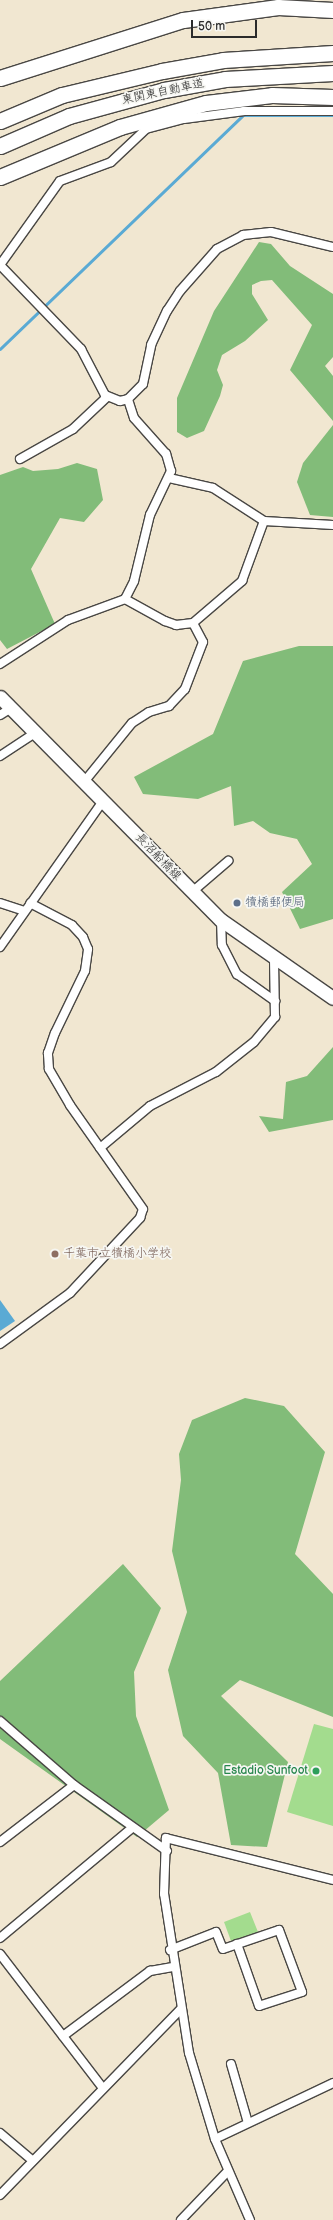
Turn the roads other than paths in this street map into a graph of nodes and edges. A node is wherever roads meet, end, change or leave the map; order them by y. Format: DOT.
graph roads {
  1 [pos="333,10"];
  2 [pos="333,53"];
  3 [pos="333,73"];
  4 [pos="0,78"];
  5 [pos="333,97"];
  6 [pos="333,111"];
  7 [pos="0,121"];
  8 [pos="0,146"];
  9 [pos="0,177"];
  10 [pos="333,247"];
  11 [pos="0,265"];
  12 [pos="108,396"];
  13 [pos="128,399"];
  14 [pos="20,459"];
  15 [pos="169,478"];
  16 [pos="264,521"];
  17 [pos="333,525"];
  18 [pos="125,598"];
  19 [pos="193,623"];
  20 [pos="0,664"];
  21 [pos="0,697"];
  22 [pos="5,711"];
  23 [pos="35,732"];
  24 [pos="0,756"];
  25 [pos="84,782"];
  26 [pos="103,801"];
  27 [pos="228,862"];
  28 [pos="192,892"];
  29 [pos="0,903"];
  30 [pos="30,903"];
  31 [pos="24,911"];
  32 [pos="221,920"];
  33 [pos="0,947"];
  34 [pos="274,959"];
  35 [pos="333,998"];
  36 [pos="275,1001"];
  37 [pos="100,1148"];
  38 [pos="0,1344"];
  39 [pos="0,1721"];
  40 [pos="74,1785"];
  41 [pos="131,1829"];
  42 [pos="0,1842"];
  43 [pos="167,1851"];
  44 [pos="333,1880"];
  45 [pos="0,1938"];
  46 [pos="237,1944"];
  47 [pos="170,1950"];
  48 [pos="0,1954"];
  49 [pos="174,1967"];
  50 [pos="182,2009"];
  51 [pos="63,2036"];
  52 [pos="231,2064"];
  53 [pos="333,2083"];
  54 [pos="103,2088"];
  55 [pos="248,2123"];
  56 [pos="0,2133"];
  57 [pos="215,2139"];
  58 [pos="33,2161"];
  59 [pos="227,2172"];
  60 [pos="0,2196"];
  61 [pos="181,2220"];
  62 [pos="250,2220"];
  1 -- 4 [label="highway"];
  2 -- 7 [label="highway, 東関東自動車道"];
  3 -- 8 [label="highway, 東関東自動車道"];
  5 -- 9 [label="highway"];
  6 -- 11 [label="street"];
  10 -- 13 [label="street"];
  11 -- 12 [label="street"];
  12 -- 13 [label="street"];
  12 -- 14 [label="street"];
  13 -- 15 [label="street"];
  15 -- 16 [label="street"];
  15 -- 18 [label="street"];
  16 -- 17 [label="street"];
  16 -- 19 [label="street"];
  18 -- 19 [label="street"];
  18 -- 20 [label="street"];
  19 -- 25 [label="street"];
  21 -- 22 [label="main road, 長沼船橋線"];
  22 -- 23 [label="main road, 長沼船橋線"];
  23 -- 24 [label="street"];
  23 -- 25 [label="main road, 長沼船橋線"];
  25 -- 26 [label="main road, 長沼船橋線"];
  26 -- 28 [label="main road, 長沼船橋線"];
  26 -- 30 [label="street"];
  27 -- 28 [label="street"];
  28 -- 32 [label="main road, 長沼船橋線"];
  29 -- 31 [label="street"];
  30 -- 31 [label="street"];
  30 -- 37 [label="street"];
  31 -- 33 [label="street"];
  32 -- 34 [label="main road, 長沼船橋線"];
  32 -- 36 [label="street"];
  34 -- 35 [label="main road, 長沼船橋線"];
  34 -- 36 [label="street"];
  36 -- 37 [label="street"];
  37 -- 38 [label="street"];
  39 -- 40 [label="street"];
  40 -- 41 [label="street"];
  40 -- 42 [label="street"];
  41 -- 43 [label="street"];
  41 -- 45 [label="street"];
  43 -- 44 [label="street"];
  43 -- 47 [label="street"];
  46 -- 46 [label="street"];
  46 -- 47 [label="street"];
  47 -- 49 [label="street"];
  48 -- 51 [label="street"];
  49 -- 50 [label="street"];
  49 -- 51 [label="street"];
  50 -- 54 [label="street"];
  50 -- 57 [label="street"];
  51 -- 54 [label="street"];
  52 -- 55 [label="street"];
  53 -- 55 [label="street"];
  54 -- 58 [label="street"];
  55 -- 57 [label="street"];
  56 -- 58 [label="street"];
  57 -- 59 [label="street"];
  58 -- 60 [label="street"];
  59 -- 61 [label="street"];
  59 -- 62 [label="street"];
}
